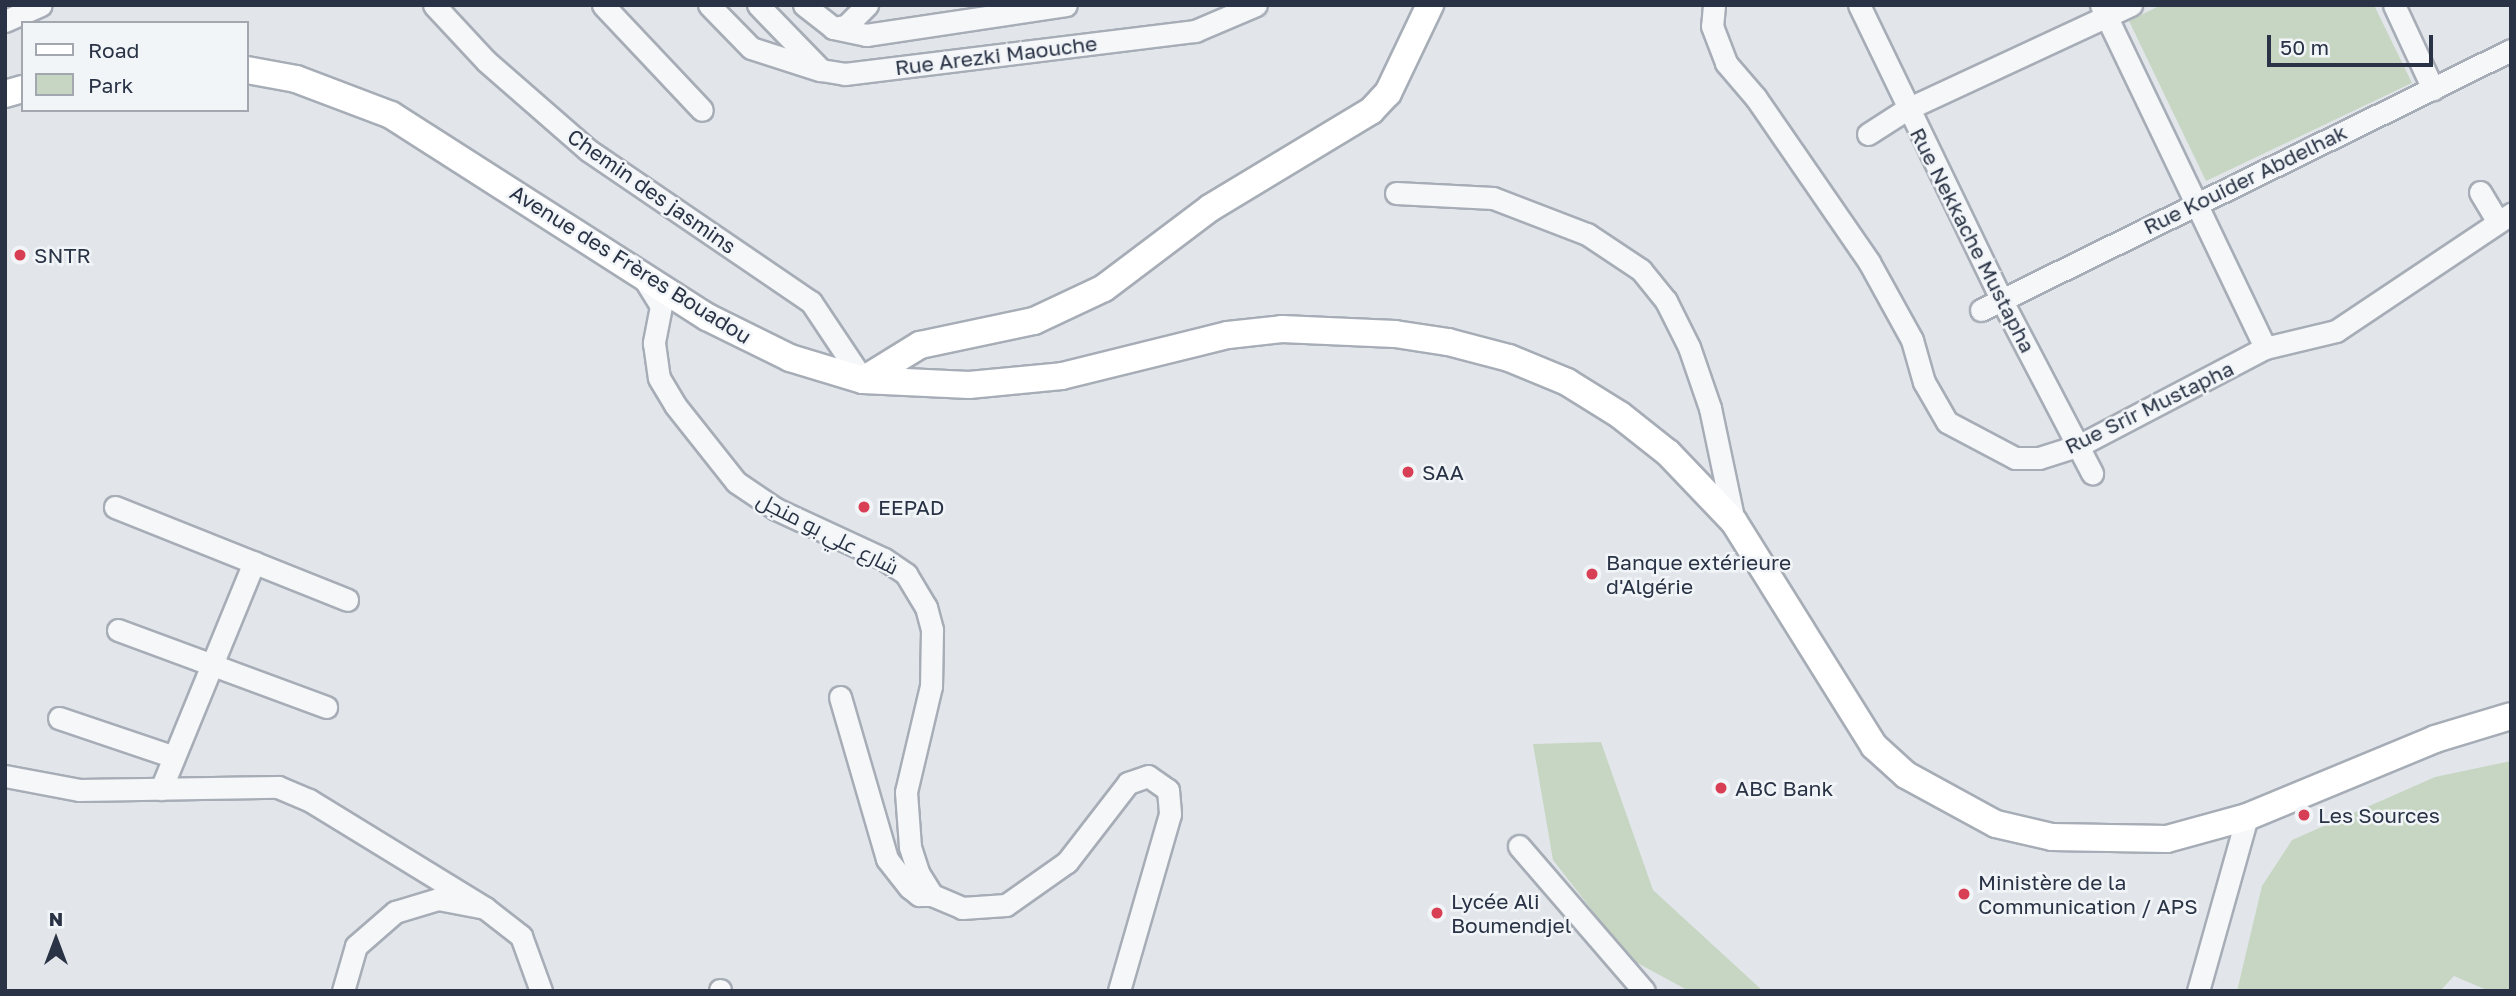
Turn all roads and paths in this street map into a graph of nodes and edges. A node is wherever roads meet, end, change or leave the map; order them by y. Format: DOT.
graph roads {
  1 [pos="41,5"];
  2 [pos="434,5"];
  3 [pos="603,5"];
  4 [pos="709,5"];
  5 [pos="758,5"];
  6 [pos="804,5"];
  7 [pos="867,5"];
  8 [pos="1066,5"];
  9 [pos="1256,5"];
  10 [pos="1430,5"];
  11 [pos="1714,5"];
  12 [pos="1859,5"];
  13 [pos="2131,5"];
  14 [pos="2394,5"];
  15 [pos="2104,11"];
  16 [pos="5,21"];
  17 [pos="833,28"];
  18 [pos="2511,50"];
  19 [pos="248,70"];
  20 [pos="821,70"];
  21 [pos="2433,89"];
  22 [pos="1907,108"];
  23 [pos="702,110"];
  24 [pos="1868,134"];
  25 [pos="2480,192"];
  26 [pos="1396,193"];
  27 [pos="2196,201"];
  28 [pos="2504,218"];
  29 [pos="642,275"];
  30 [pos="2000,297"];
  31 [pos="1981,310"];
  32 [pos="2266,348"];
  33 [pos="863,380"];
  34 [pos="2080,445"];
  35 [pos="2092,473"];
  36 [pos="115,507"];
  37 [pos="1734,522"];
  38 [pos="254,562"];
  39 [pos="347,600"];
  40 [pos="118,631"];
  41 [pos="212,664"];
  42 [pos="840,697"];
  43 [pos="326,707"];
  44 [pos="2511,716"];
  45 [pos="60,718"];
  46 [pos="174,757"];
  47 [pos="5,776"];
  48 [pos="161,789"];
  49 [pos="2246,817"];
  50 [pos="1519,846"];
  51 [pos="932,895"];
  52 [pos="485,908"];
  53 [pos="343,991"];
  54 [pos="541,991"];
  55 [pos="1119,991"];
  56 [pos="1644,991"];
  57 [pos="2198,991"];
  1 -- 16 [label="street"];
  2 -- 33 [label="street, Chemin des jasmins"];
  3 -- 23 [label="street"];
  4 -- 20 [label="street, Rue Arezki Maouche"];
  5 -- 20 [label="street"];
  6 -- 17 [label="street"];
  7 -- 17 [label="street"];
  8 -- 17 [label="street"];
  9 -- 20 [label="street, Rue Arezki Maouche"];
  10 -- 33 [label="main road"];
  11 -- 34 [label="street, Rue Srir Mustapha"];
  12 -- 22 [label="street, Rue Nekkache Mustapha"];
  13 -- 15 [label="street"];
  14 -- 21 [label="street"];
  15 -- 22 [label="street"];
  15 -- 27 [label="street"];
  18 -- 21 [label="street, Rue Kouider Abdelhak"];
  19 -- 29 [label="main road, Avenue des Frères Bouadou"];
  21 -- 27 [label="street, Rue Kouider Abdelhak"];
  22 -- 24 [label="street"];
  22 -- 30 [label="street, Rue Nekkache Mustapha"];
  25 -- 28 [label="street"];
  26 -- 37 [label="street"];
  27 -- 30 [label="street, Rue Kouider Abdelhak"];
  27 -- 32 [label="street"];
  28 -- 32 [label="street, Rue Srir Mustapha"];
  29 -- 33 [label="main road, Avenue des Frères Bouadou"];
  29 -- 51 [label="street, شارع علي بو منجل"];
  30 -- 31 [label="street, Rue Kouider Abdelhak"];
  30 -- 34 [label="street, Rue Nekkache Mustapha"];
  32 -- 34 [label="street, Rue Srir Mustapha"];
  33 -- 37 [label="main road, Avenue des Frères Bouadou"];
  34 -- 35 [label="street, Rue Nekkache Mustapha"];
  36 -- 38 [label="street"];
  37 -- 49 [label="main road, Avenue des Frères Bouadou"];
  38 -- 39 [label="street"];
  38 -- 41 [label="street"];
  40 -- 41 [label="street"];
  41 -- 43 [label="street"];
  41 -- 46 [label="street"];
  42 -- 51 [label="street"];
  44 -- 49 [label="main road, Avenue des Frères Bouadou"];
  45 -- 46 [label="street"];
  46 -- 48 [label="street"];
  47 -- 48 [label="street"];
  48 -- 52 [label="street"];
  49 -- 57 [label="street"];
  50 -- 56 [label="street"];
  51 -- 55 [label="street"];
  52 -- 53 [label="street"];
  52 -- 54 [label="street"];
}
